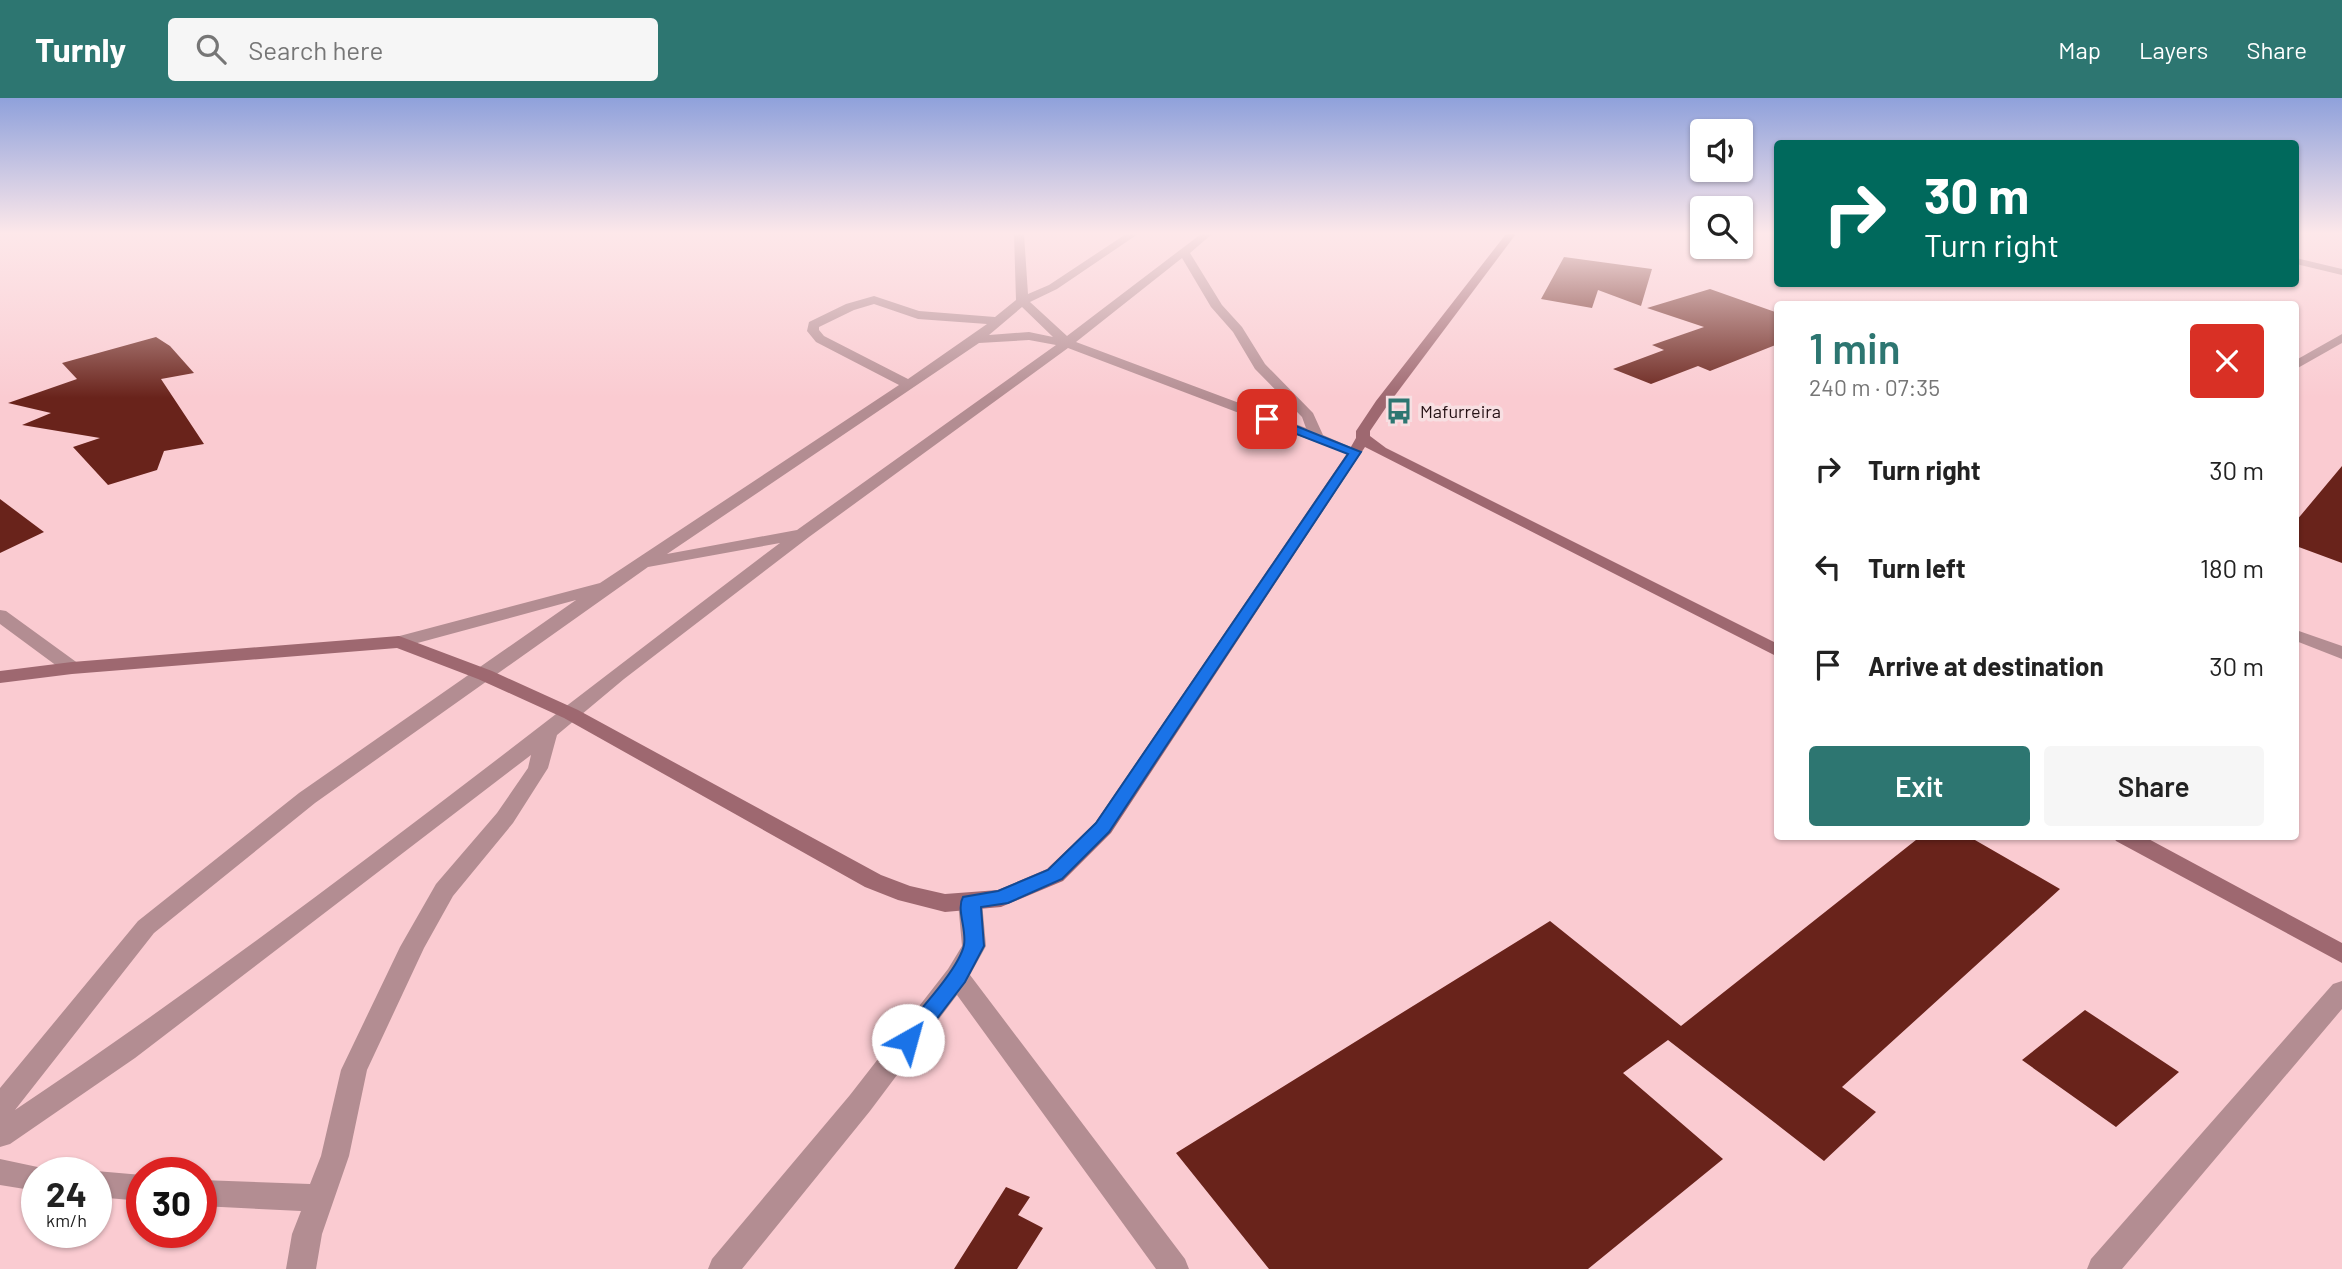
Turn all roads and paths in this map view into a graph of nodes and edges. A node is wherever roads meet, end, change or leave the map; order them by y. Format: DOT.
graph roads {
  1 [pos="1021,289"];
  2 [pos="1049,289"];
  3 [pos="1137,289"];
  4 [pos="1205,289"];
  5 [pos="1469,289"];
  6 [pos="1022,301"];
  7 [pos="999,321"];
  8 [pos="2342,338"];
  9 [pos="976,339"];
  10 [pos="1067,343"];
  11 [pos="2299,363"];
  12 [pos="909,385"];
  13 [pos="1317,438"];
  14 [pos="1359,445"];
  15 [pos="803,534"];
  16 [pos="642,563"];
  17 [pos="606,587"];
  18 [pos="0,615"];
  19 [pos="2299,636"];
  20 [pos="399,642"];
  21 [pos="1774,649"];
  22 [pos="2342,653"];
  23 [pos="72,668"];
  24 [pos="485,675"];
  25 [pos="0,677"];
  26 [pos="571,714"];
  27 [pos="548,732"];
  28 [pos="2131,840"];
  29 [pos="970,902"];
  30 [pos="2342,954"];
  31 [pos="957,976"];
  32 [pos="2342,991"];
  33 [pos="0,1108"];
  34 [pos="0,1135"];
  35 [pos="0,1172"];
  36 [pos="21,1175"];
  37 [pos="217,1193"];
  38 [pos="320,1198"];
  39 [pos="301,1269"];
  40 [pos="723,1269"];
  41 [pos="1174,1269"];
  42 [pos="2102,1269"];
  1 -- 6 [label="street"];
  2 -- 6 [label="street"];
  3 -- 10 [label="street"];
  4 -- 13 [label="street"];
  5 -- 14 [label="main road"];
  6 -- 7 [label="street"];
  6 -- 10 [label="street"];
  7 -- 9 [label="street"];
  7 -- 12 [label="street"];
  8 -- 11 [label="street"];
  9 -- 10 [label="street"];
  9 -- 12 [label="street"];
  10 -- 13 [label="street"];
  10 -- 15 [label="street"];
  12 -- 16 [label="street"];
  13 -- 14 [label="street"];
  14 -- 21 [label="main road"];
  14 -- 29 [label="main road"];
  15 -- 16 [label="street"];
  15 -- 26 [label="street"];
  16 -- 17 [label="street"];
  17 -- 20 [label="street"];
  17 -- 24 [label="street"];
  18 -- 23 [label="street"];
  19 -- 22 [label="street"];
  20 -- 23 [label="main road"];
  20 -- 24 [label="main road"];
  23 -- 25 [label="main road"];
  24 -- 26 [label="main road"];
  24 -- 33 [label="street"];
  26 -- 27 [label="street"];
  26 -- 29 [label="main road"];
  27 -- 34 [label="street"];
  27 -- 38 [label="street"];
  28 -- 30 [label="main road"];
  29 -- 31 [label="street"];
  31 -- 40 [label="street"];
  31 -- 41 [label="street"];
  32 -- 42 [label="street"];
  35 -- 36 [label="street"];
  37 -- 38 [label="street"];
  38 -- 39 [label="street"];
}
